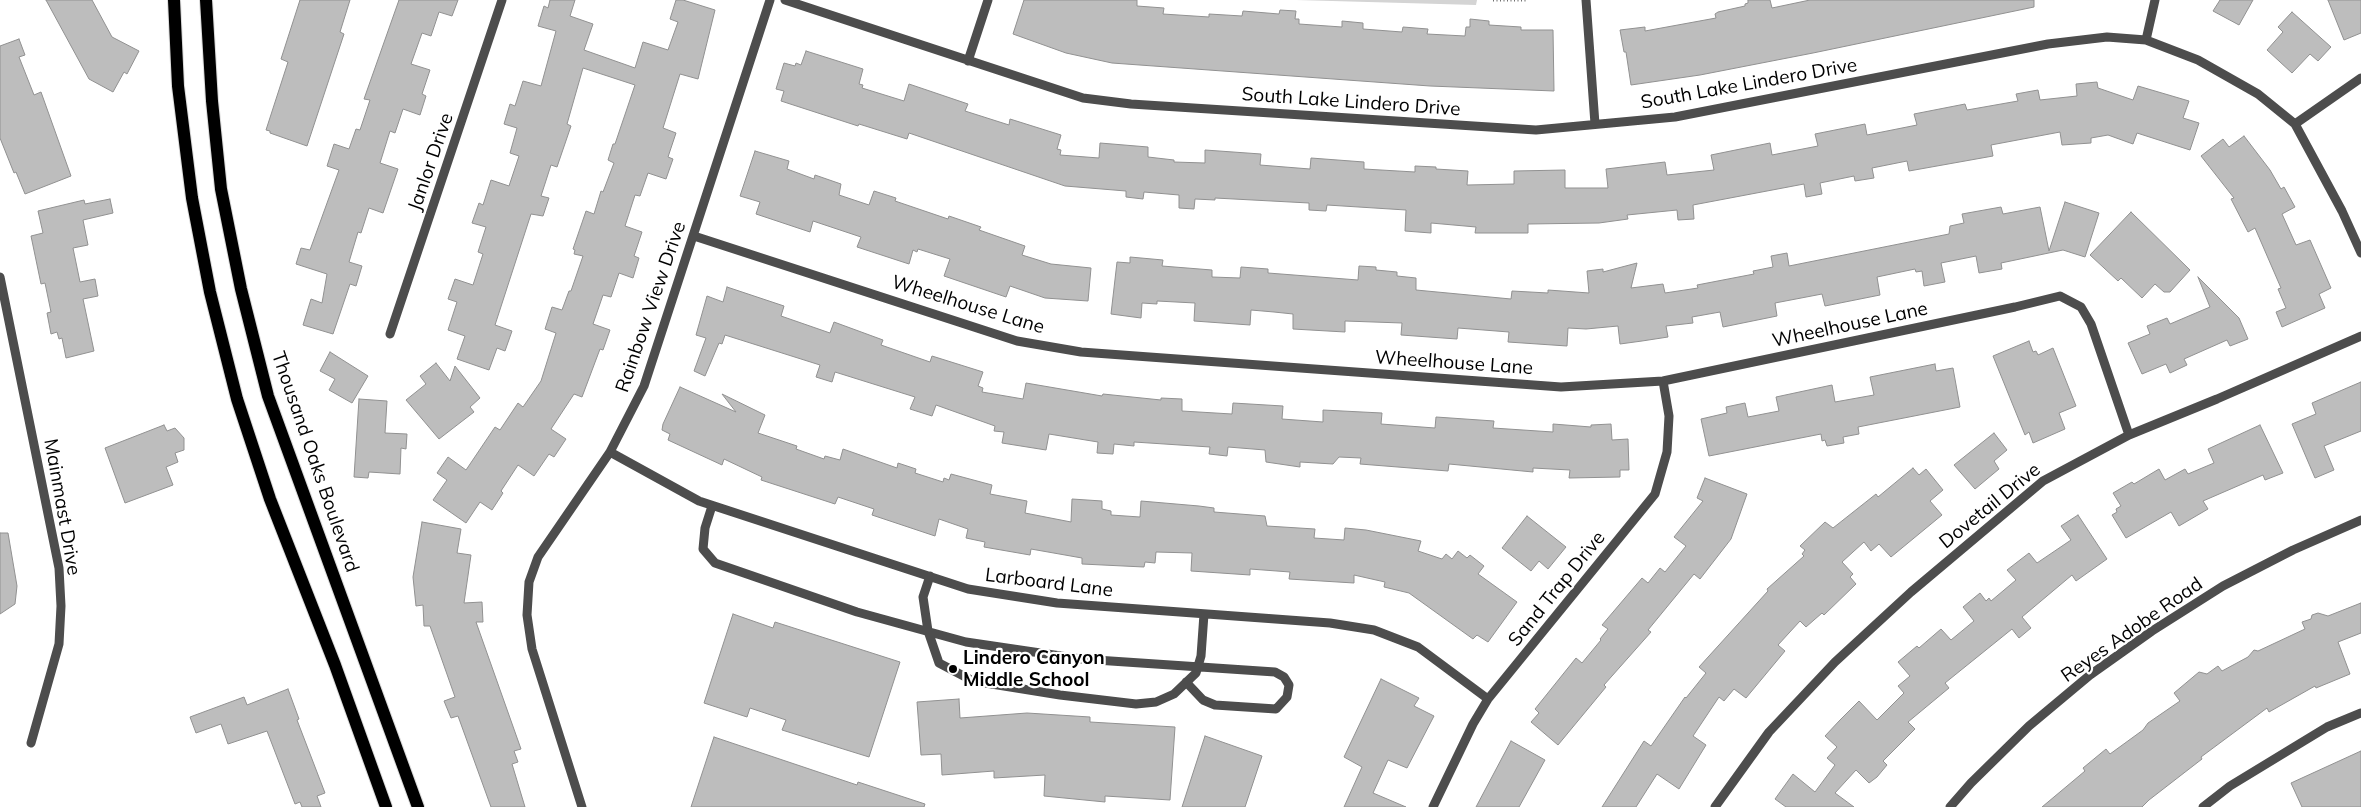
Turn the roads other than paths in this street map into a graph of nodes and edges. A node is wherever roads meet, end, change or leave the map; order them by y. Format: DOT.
graph roads {
  1 [pos="174,0"];
  2 [pos="206,0"];
  3 [pos="502,0"];
  4 [pos="770,0"];
  5 [pos="785,0"];
  6 [pos="988,0"];
  7 [pos="1586,0"];
  8 [pos="2155,0"];
  9 [pos="2146,40"];
  10 [pos="968,61"];
  11 [pos="2361,78"];
  12 [pos="1595,124"];
  13 [pos="2296,124"];
  14 [pos="694,236"];
  15 [pos="2361,253"];
  16 [pos="0,277"];
  17 [pos="390,334"];
  18 [pos="2361,336"];
  19 [pos="1663,381"];
  20 [pos="2129,434"];
  21 [pos="610,452"];
  22 [pos="712,506"];
  23 [pos="2361,520"];
  24 [pos="930,576"];
  25 [pos="1204,614"];
  26 [pos="928,631"];
  27 [pos="1198,668"];
  28 [pos="1186,682"];
  29 [pos="1488,699"];
  30 [pos="2361,713"];
  31 [pos="31,743"];
  32 [pos="386,807"];
  33 [pos="418,807"];
  34 [pos="582,807"];
  35 [pos="1434,807"];
  36 [pos="1716,807"];
  37 [pos="1950,807"];
  38 [pos="2202,807"];
  1 -- 32 [label="main road"];
  2 -- 33 [label="main road, Thousand Oaks Boulevard"];
  3 -- 17 [label="street, Janlor Drive"];
  4 -- 14 [label="street, Rainbow View Drive"];
  5 -- 10 [label="street, South Lake Lindero Drive"];
  6 -- 10 [label="street"];
  7 -- 12 [label="street"];
  8 -- 9 [label="street"];
  9 -- 12 [label="street, South Lake Lindero Drive"];
  9 -- 13 [label="street, South Lake Lindero Drive"];
  10 -- 12 [label="street, South Lake Lindero Drive"];
  11 -- 13 [label="street"];
  13 -- 15 [label="street, South Lake Lindero Drive"];
  14 -- 19 [label="street, Wheelhouse Lane"];
  14 -- 21 [label="street, Rainbow View Drive"];
  16 -- 31 [label="street, Mainmast Drive"];
  18 -- 20 [label="street, Dovetail Drive"];
  19 -- 20 [label="street, Wheelhouse Lane"];
  19 -- 29 [label="street, Sand Trap Drive"];
  20 -- 36 [label="street, Dovetail Drive"];
  21 -- 22 [label="street, Larboard Lane"];
  21 -- 34 [label="street, Rainbow View Drive"];
  22 -- 24 [label="street, Larboard Lane"];
  22 -- 26 [label="street"];
  23 -- 37 [label="street, Reyes Adobe Road"];
  24 -- 25 [label="street, Larboard Lane"];
  24 -- 26 [label="street"];
  25 -- 27 [label="street"];
  25 -- 29 [label="street, Larboard Lane"];
  26 -- 27 [label="street"];
  26 -- 28 [label="street"];
  27 -- 28 [label="street"];
  27 -- 28 [label="street"];
  29 -- 35 [label="street, Sand Trap Drive"];
  30 -- 38 [label="street"];
}
